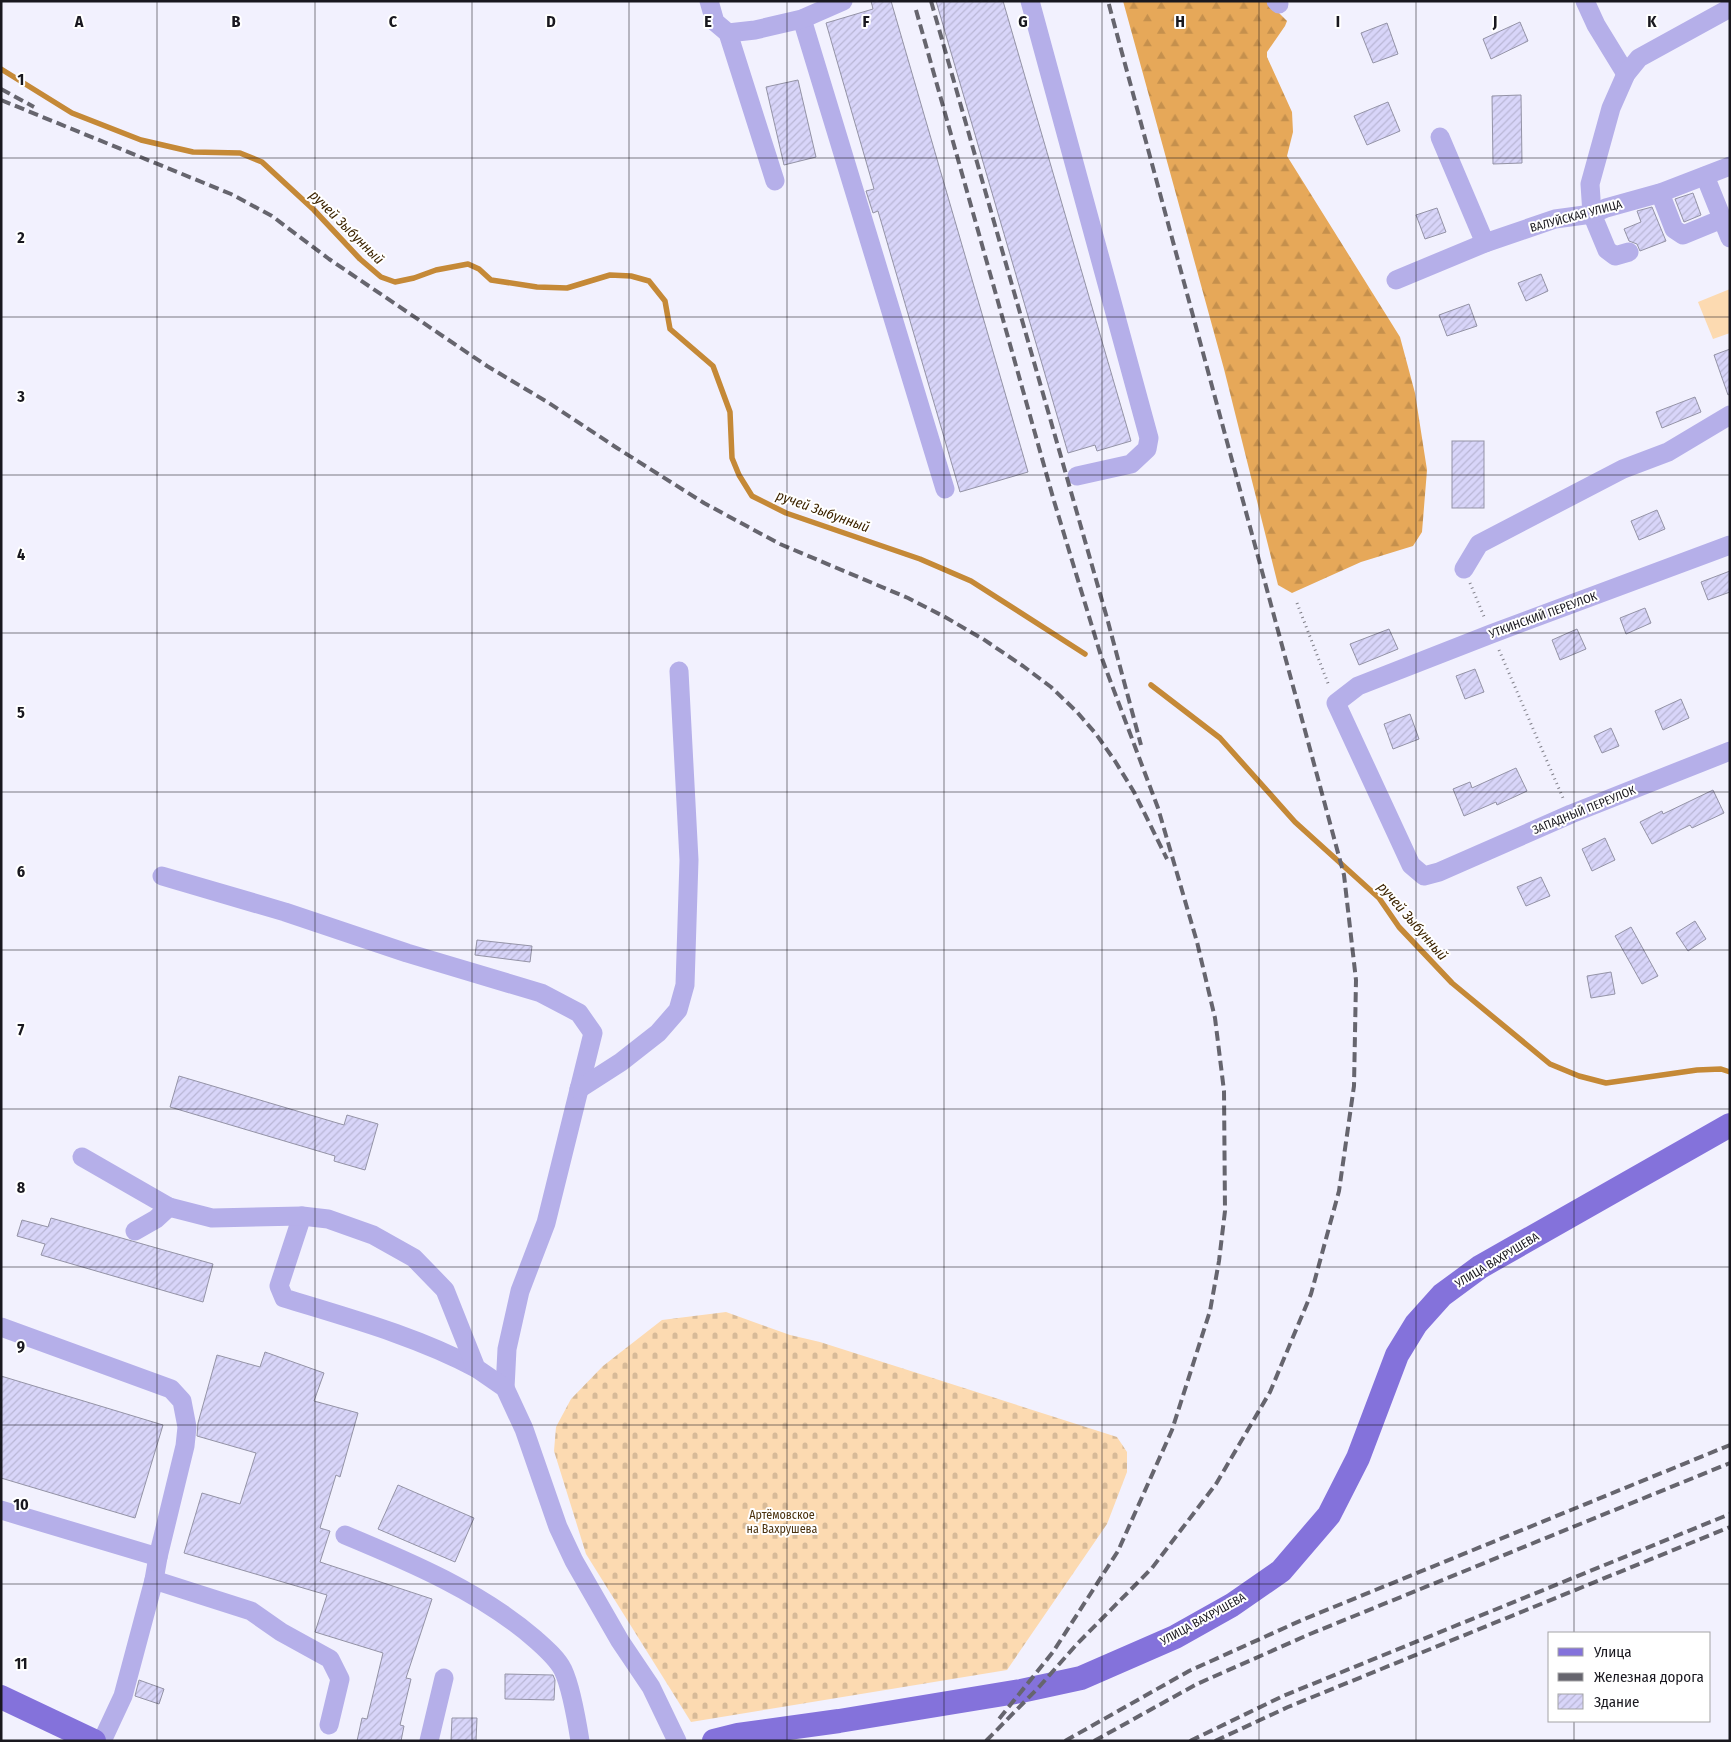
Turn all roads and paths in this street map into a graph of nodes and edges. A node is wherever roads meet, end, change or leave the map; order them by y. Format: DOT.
graph roads {
  1 [pos="709,1"];
  2 [pos="843,1"];
  3 [pos="1030,1"];
  4 [pos="1585,1"];
  5 [pos="1730,8"];
  6 [pos="802,19"];
  7 [pos="728,33"];
  8 [pos="1626,74"];
  9 [pos="1440,137"];
  10 [pos="1730,166"];
  11 [pos="1705,176"];
  12 [pos="775,181"];
  13 [pos="1660,194"];
  14 [pos="1592,214"];
  15 [pos="1722,219"];
  16 [pos="1730,238"];
  17 [pos="1485,243"];
  18 [pos="1629,252"];
  19 [pos="1396,280"];
  20 [pos="1730,415"];
  21 [pos="1077,476"];
  22 [pos="945,489"];
  23 [pos="1730,545"];
  24 [pos="1464,569"];
  25 [pos="1297,604"];
  26 [pos="1492,634"];
  27 [pos="679,671"];
  28 [pos="1336,703"];
  29 [pos="1730,751"];
  30 [pos="1571,814"];
  31 [pos="162,876"];
  32 [pos="579,1089"];
  33 [pos="1730,1125"];
  34 [pos="82,1157"];
  35 [pos="169,1207"];
  36 [pos="302,1216"];
  37 [pos="136,1231"];
  38 [pos="1,1327"];
  39 [pos="476,1368"];
  40 [pos="505,1388"];
  41 [pos="1,1510"];
  42 [pos="345,1535"];
  43 [pos="158,1557"];
  44 [pos="154,1580"];
  45 [pos="444,1678"];
  46 [pos="1,1697"];
  47 [pos="329,1725"];
  48 [pos="94,1741"];
  49 [pos="102,1741"];
  50 [pos="429,1741"];
  51 [pos="580,1741"];
  52 [pos="677,1741"];
  53 [pos="714,1741"];
  1 -- 7 [label="street"];
  2 -- 6 [label="street"];
  3 -- 21 [label="street"];
  4 -- 8 [label="street"];
  5 -- 8 [label="street"];
  6 -- 7 [label="street"];
  6 -- 22 [label="street"];
  7 -- 12 [label="street"];
  8 -- 14 [label="street"];
  9 -- 17 [label="street"];
  10 -- 11 [label="street, ВАЛУЙСКАЯ УЛИЦА"];
  11 -- 13 [label="street, ВАЛУЙСКАЯ УЛИЦА"];
  11 -- 15 [label="street"];
  13 -- 14 [label="street, ВАЛУЙСКАЯ УЛИЦА"];
  13 -- 15 [label="street"];
  14 -- 17 [label="street, ВАЛУЙСКАЯ УЛИЦА"];
  14 -- 18 [label="street"];
  15 -- 16 [label="street"];
  17 -- 19 [label="street, ВАЛУЙСКАЯ УЛИЦА"];
  20 -- 24 [label="street"];
  23 -- 26 [label="street, УТКИНСКИЙ ПЕРЕУЛОК"];
  24 -- 26 [label="path"];
  25 -- 28 [label="path"];
  26 -- 28 [label="street, УТКИНСКИЙ ПЕРЕУЛОК"];
  26 -- 30 [label="path"];
  27 -- 32 [label="street"];
  28 -- 30 [label="street, ЗАПАДНЫЙ ПЕРЕУЛОК"];
  29 -- 30 [label="street, ЗАПАДНЫЙ ПЕРЕУЛОК"];
  31 -- 32 [label="street"];
  32 -- 40 [label="street"];
  33 -- 53 [label="main road, УЛИЦА ВАХРУШЕВА"];
  34 -- 35 [label="street"];
  35 -- 36 [label="street"];
  35 -- 37 [label="street"];
  36 -- 39 [label="street"];
  36 -- 39 [label="street"];
  38 -- 43 [label="street"];
  39 -- 40 [label="street"];
  40 -- 52 [label="street"];
  41 -- 43 [label="street"];
  42 -- 51 [label="street"];
  43 -- 44 [label="street"];
  44 -- 47 [label="street"];
  44 -- 49 [label="street"];
  45 -- 50 [label="street"];
  46 -- 48 [label="main road"];
}
